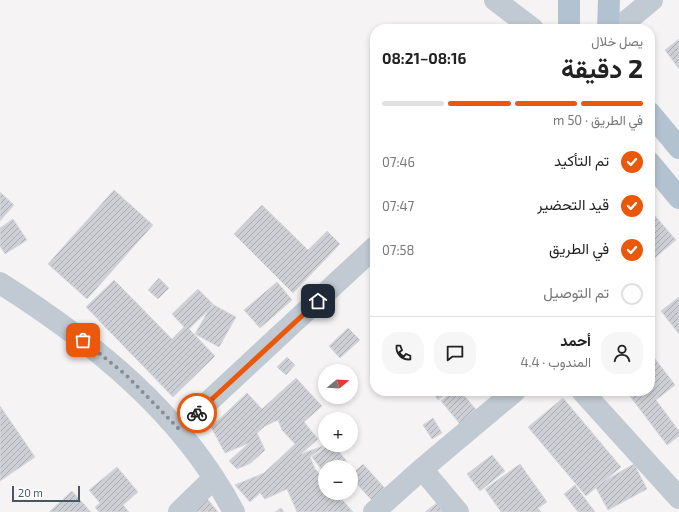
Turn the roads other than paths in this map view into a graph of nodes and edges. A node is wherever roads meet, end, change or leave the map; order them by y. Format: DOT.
graph roads {
  1 [pos="495,0"];
  2 [pos="568,0"];
  3 [pos="608,0"];
  4 [pos="652,0"];
  5 [pos="526,24"];
  6 [pos="569,24"];
  7 [pos="608,24"];
  8 [pos="623,24"];
  9 [pos="655,119"];
  10 [pos="679,148"];
  11 [pos="655,169"];
  12 [pos="679,198"];
  13 [pos="370,252"];
  14 [pos="0,283"];
  15 [pos="509,396"];
  16 [pos="587,396"];
  17 [pos="179,429"];
  18 [pos="422,469"];
  19 [pos="214,478"];
  20 [pos="679,498"];
  21 [pos="179,512"];
  22 [pos="234,512"];
  23 [pos="374,512"];
  24 [pos="458,512"];
  1 -- 5 [label="street"];
  2 -- 6 [label="main road"];
  3 -- 7 [label="main road"];
  4 -- 8 [label="street"];
  9 -- 10 [label="main road"];
  11 -- 12 [label="main road"];
  13 -- 17 [label="street"];
  14 -- 17 [label="street"];
  15 -- 18 [label="street"];
  16 -- 20 [label="street"];
  17 -- 19 [label="street"];
  18 -- 23 [label="street"];
  18 -- 24 [label="street"];
  19 -- 21 [label="street"];
  19 -- 22 [label="street"];
}
